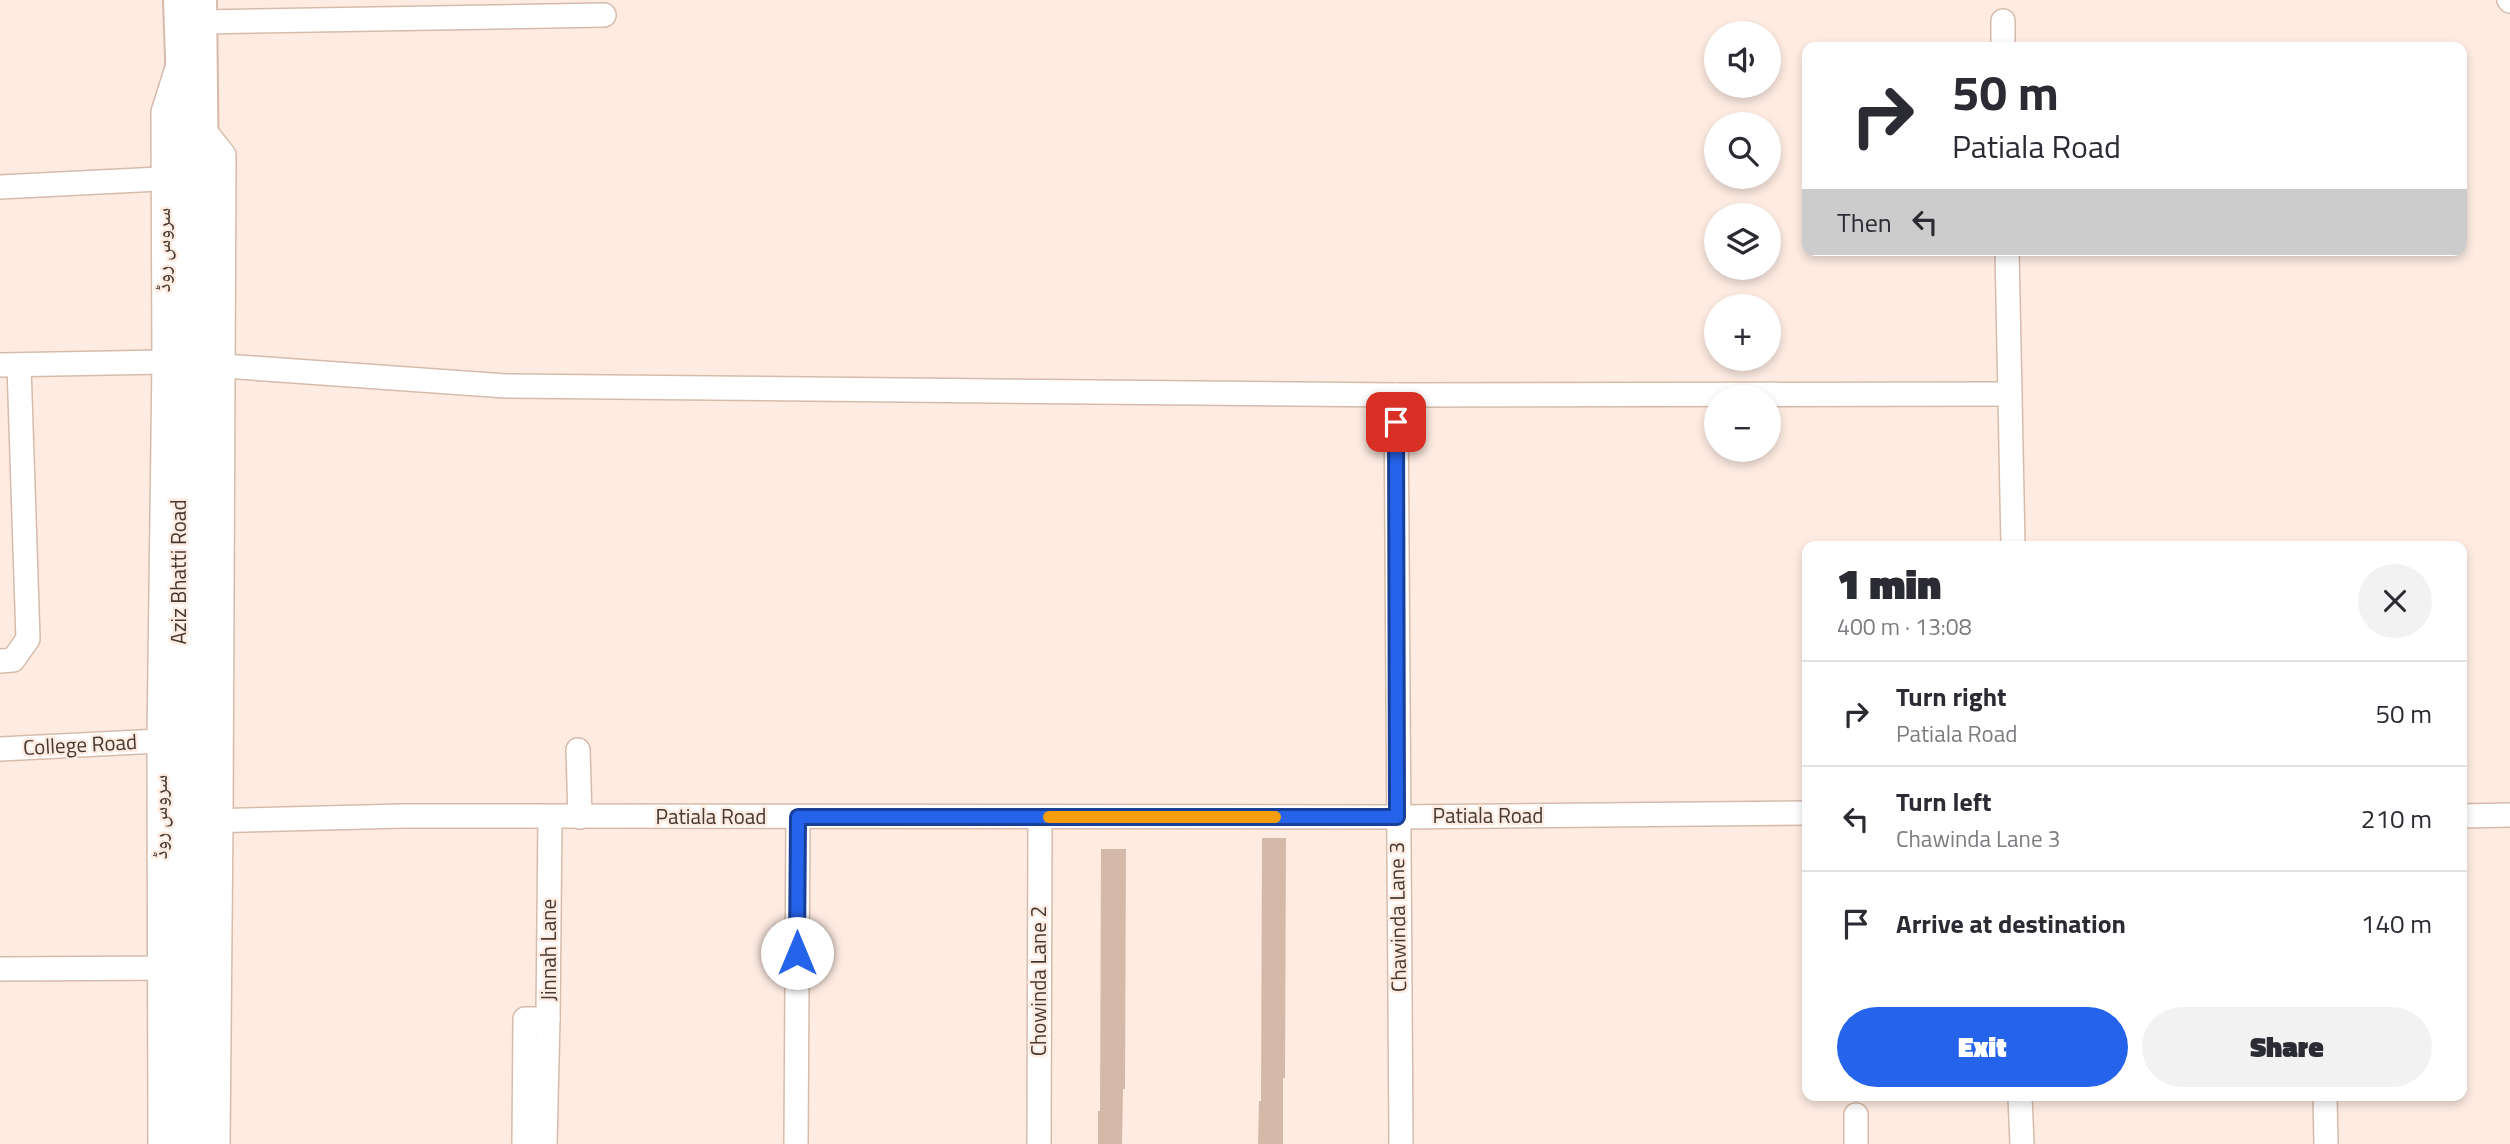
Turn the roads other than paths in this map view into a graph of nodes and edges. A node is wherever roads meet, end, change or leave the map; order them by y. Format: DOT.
graph roads {
  1 [pos="178,0"];
  2 [pos="472,9"];
  3 [pos="202,11"];
  4 [pos="604,15"];
  5 [pos="2003,21"];
  6 [pos="2003,42"];
  7 [pos="205,131"];
  8 [pos="171,178"];
  9 [pos="0,187"];
  10 [pos="2007,256"];
  11 [pos="164,362"];
  12 [pos="9,365"];
  13 [pos="224,366"];
  14 [pos="2010,394"];
  15 [pos="1396,395"];
  16 [pos="2013,541"];
  17 [pos="0,661"];
  18 [pos="159,741"];
  19 [pos="0,749"];
  20 [pos="578,750"];
  21 [pos="1802,813"];
  22 [pos="2510,815"];
  23 [pos="2467,816"];
  24 [pos="550,817"];
  25 [pos="580,817"];
  26 [pos="798,817"];
  27 [pos="1040,817"];
  28 [pos="1397,817"];
  29 [pos="212,820"];
  30 [pos="169,968"];
  31 [pos="0,969"];
  32 [pos="548,1018"];
  33 [pos="2020,1101"];
  34 [pos="2325,1101"];
  35 [pos="1856,1115"];
  36 [pos="160,1144"];
  37 [pos="177,1144"];
  38 [pos="202,1144"];
  39 [pos="218,1144"];
  40 [pos="524,1144"];
  41 [pos="545,1144"];
  42 [pos="796,1144"];
  43 [pos="1039,1144"];
  44 [pos="1401,1144"];
  45 [pos="1857,1144"];
  46 [pos="2022,1144"];
  47 [pos="2326,1144"];
  1 -- 8 [label="main road, Aziz Bhatti Road"];
  2 -- 3 [label="street"];
  2 -- 4 [label="street"];
  3 -- 7 [label="main road, Aziz Bhatti Road"];
  5 -- 6 [label="street"];
  7 -- 13 [label="street"];
  7 -- 29 [label="main road, Aziz Bhatti Road"];
  8 -- 9 [label="street"];
  8 -- 11 [label="street, سروس روڈ"];
  8 -- 30 [label="main road, Aziz Bhatti Road"];
  10 -- 14 [label="street"];
  11 -- 12 [label="street"];
  11 -- 18 [label="street, سروس روڈ"];
  12 -- 17 [label="street"];
  13 -- 15 [label="street"];
  13 -- 29 [label="street"];
  14 -- 15 [label="street"];
  14 -- 16 [label="street"];
  15 -- 28 [label="street, Chawinda Lane 3"];
  18 -- 19 [label="street, College Road"];
  18 -- 30 [label="street, سروس روڈ"];
  20 -- 25 [label="street"];
  21 -- 28 [label="street, Patiala Road"];
  22 -- 23 [label="street"];
  24 -- 25 [label="street, Patiala Road"];
  24 -- 29 [label="street, Patiala Road"];
  24 -- 32 [label="street, Jinnah Lane"];
  25 -- 26 [label="street, Patiala Road"];
  26 -- 27 [label="street, Patiala Road"];
  26 -- 42 [label="street"];
  27 -- 28 [label="street, Patiala Road"];
  27 -- 43 [label="street, Chowinda Lane 2"];
  28 -- 44 [label="street, Chawinda Lane 3"];
  29 -- 38 [label="main road, Aziz Bhatti Road"];
  29 -- 39 [label="street"];
  30 -- 31 [label="street"];
  30 -- 36 [label="street, سروس روڈ"];
  30 -- 37 [label="main road, Aziz Bhatti Road"];
  32 -- 40 [label="street, Jinnah Lane"];
  32 -- 41 [label="street"];
  33 -- 46 [label="street"];
  34 -- 47 [label="street"];
  35 -- 45 [label="street"];
}
